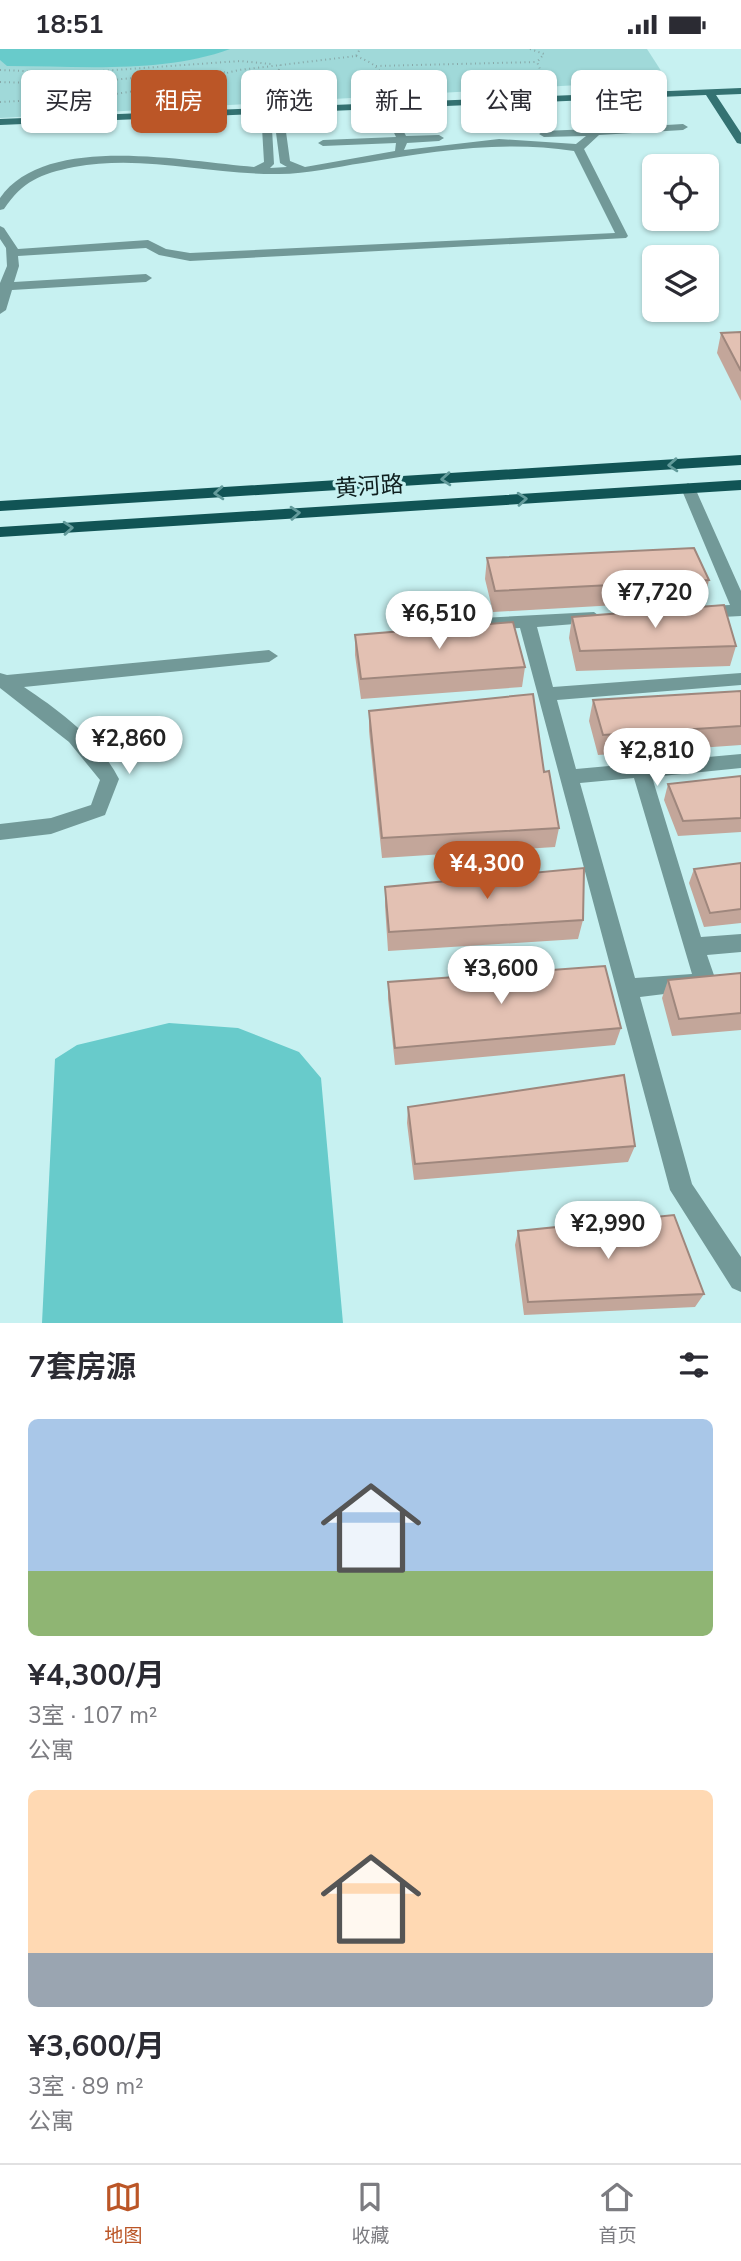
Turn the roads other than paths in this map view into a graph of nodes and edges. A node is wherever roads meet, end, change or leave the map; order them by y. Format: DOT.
graph roads {
  1 [pos="741,91"];
  2 [pos="709,92"];
  3 [pos="337,108"];
  4 [pos="241,112"];
  5 [pos="0,122"];
  6 [pos="683,127"];
  7 [pos="667,128"];
  8 [pos="271,133"];
  9 [pos="278,133"];
  10 [pos="400,133"];
  11 [pos="572,133"];
  12 [pos="595,133"];
  13 [pos="403,140"];
  14 [pos="741,141"];
  15 [pos="323,143"];
  16 [pos="578,148"];
  17 [pos="397,152"];
  18 [pos="303,170"];
  19 [pos="254,171"];
  20 [pos="0,207"];
  21 [pos="0,230"];
  22 [pos="12,253"];
  23 [pos="146,278"];
  24 [pos="4,286"];
  25 [pos="0,310"];
  26 [pos="741,460"];
  27 [pos="741,485"];
  28 [pos="688,488"];
  29 [pos="0,506"];
  30 [pos="0,532"];
  31 [pos="741,610"];
  32 [pos="687,613"];
  33 [pos="607,617"];
  34 [pos="527,622"];
  35 [pos="443,626"];
  36 [pos="269,656"];
  37 [pos="741,679"];
  38 [pos="2,681"];
  39 [pos="547,694"];
  40 [pos="741,761"];
  41 [pos="640,770"];
  42 [pos="569,777"];
  43 [pos="0,832"];
  44 [pos="741,943"];
  45 [pos="694,947"];
  46 [pos="729,979"];
  47 [pos="705,981"];
  48 [pos="627,988"];
  49 [pos="741,1279"];
  1 -- 2 [label="street"];
  2 -- 3 [label="street"];
  2 -- 14 [label="street"];
  4 -- 5 [label="street"];
  6 -- 7 [label="street"];
  8 -- 19 [label="street"];
  9 -- 18 [label="street"];
  10 -- 13 [label="street"];
  11 -- 13 [label="street"];
  12 -- 16 [label="street"];
  13 -- 15 [label="street"];
  13 -- 17 [label="street"];
  16 -- 18 [label="street"];
  16 -- 22 [label="street"];
  18 -- 19 [label="street"];
  19 -- 20 [label="street"];
  21 -- 22 [label="street"];
  22 -- 24 [label="street"];
  23 -- 24 [label="street"];
  24 -- 25 [label="street"];
  26 -- 29 [label="main road, 黄河路, one-way"];
  27 -- 28 [label="main road, 黄河路"];
  30 -- 28 [label="main road, 黄河路, one-way"];
  28 -- 31 [label="street"];
  31 -- 32 [label="street"];
  33 -- 34 [label="street"];
  34 -- 35 [label="street"];
  34 -- 39 [label="street"];
  36 -- 38 [label="street"];
  37 -- 39 [label="street"];
  38 -- 43 [label="street"];
  39 -- 42 [label="street"];
  40 -- 41 [label="street"];
  41 -- 42 [label="street"];
  41 -- 45 [label="street"];
  42 -- 48 [label="street"];
  44 -- 45 [label="street"];
  45 -- 47 [label="street"];
  46 -- 47 [label="street"];
  47 -- 48 [label="street"];
  48 -- 49 [label="street"];
}
